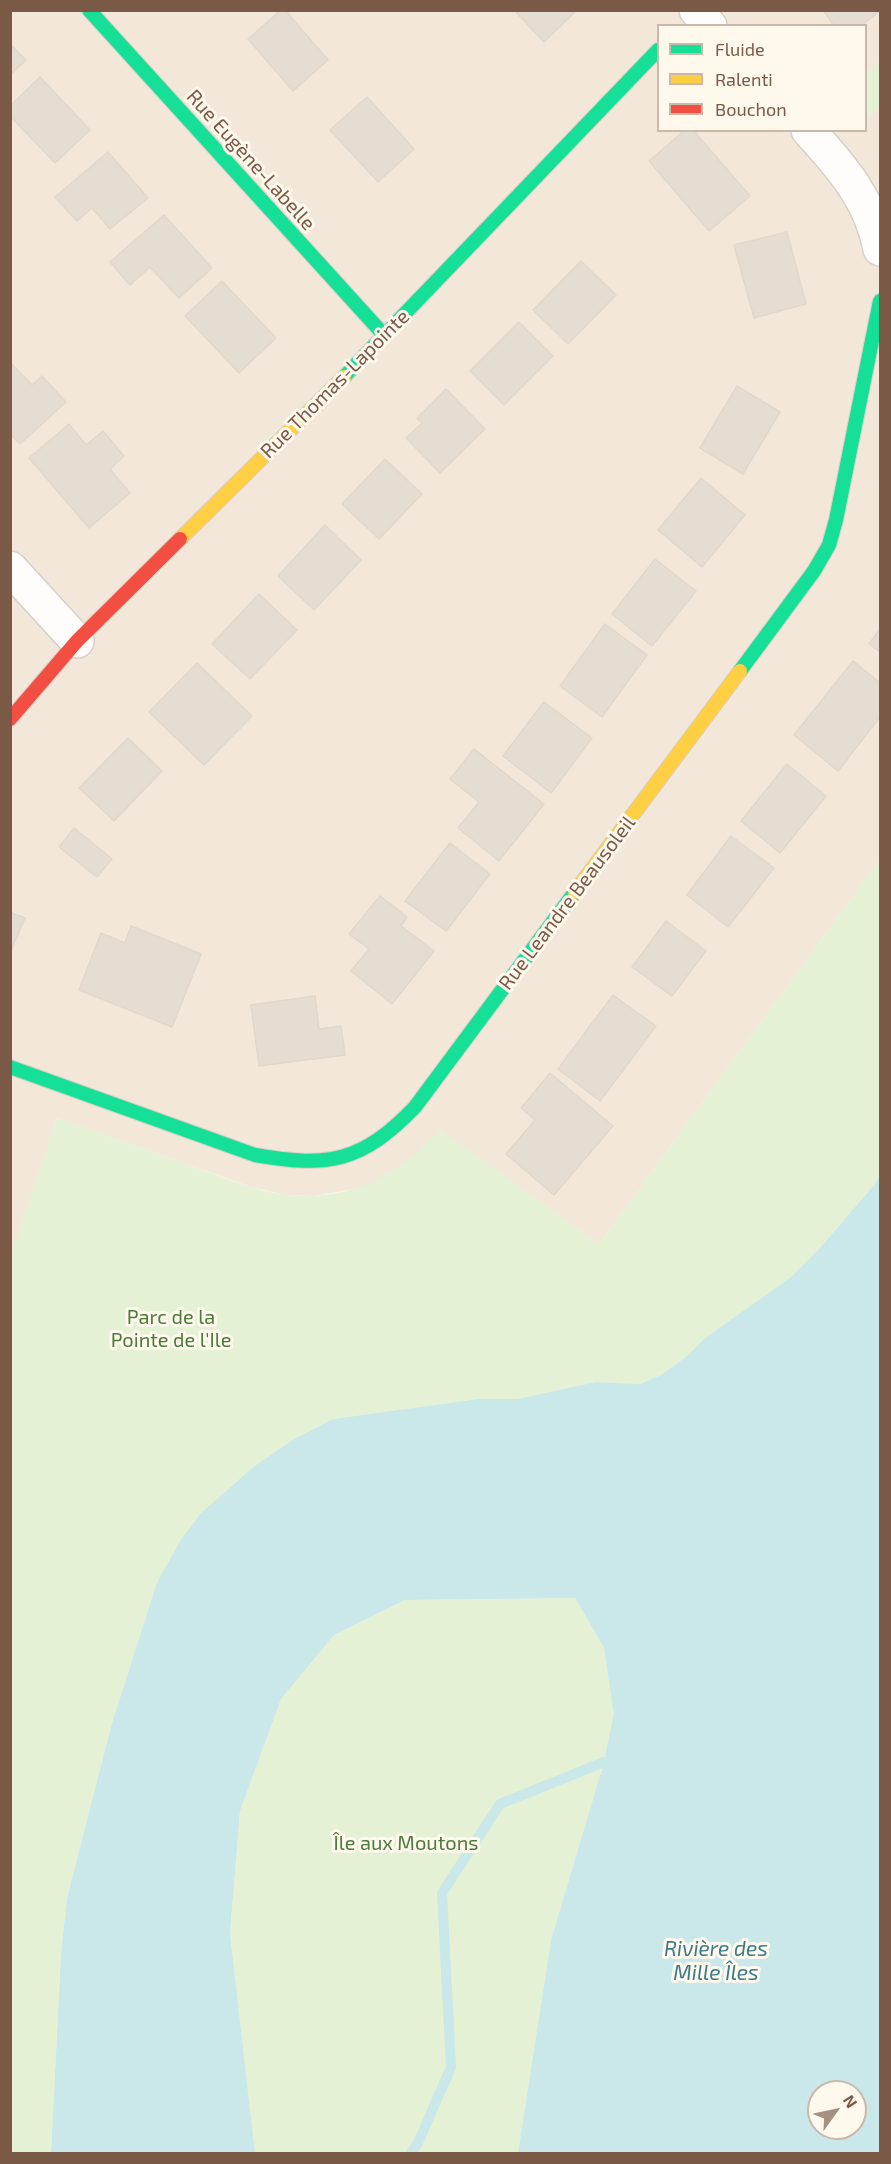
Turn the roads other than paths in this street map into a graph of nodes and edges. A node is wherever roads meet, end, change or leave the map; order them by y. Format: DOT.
graph roads {
  1 [pos="89,10"];
  2 [pos="657,51"];
  3 [pos="810,132"];
  4 [pos="880,249"];
  5 [pos="880,301"];
  6 [pos="384,335"];
  7 [pos="10,567"];
  8 [pos="77,641"];
  9 [pos="10,719"];
  10 [pos="10,1067"];
  1 -- 6 [label="street, Rue Eugène-Labelle"];
  2 -- 6 [label="street, Rue Thomas-Lapointe"];
  3 -- 4 [label="street"];
  5 -- 10 [label="street, Rue Leandre Beausoleil"];
  6 -- 8 [label="street, Rue Thomas-Lapointe"];
  7 -- 8 [label="street"];
  8 -- 9 [label="street, Rue Thomas-Lapointe"];
}
